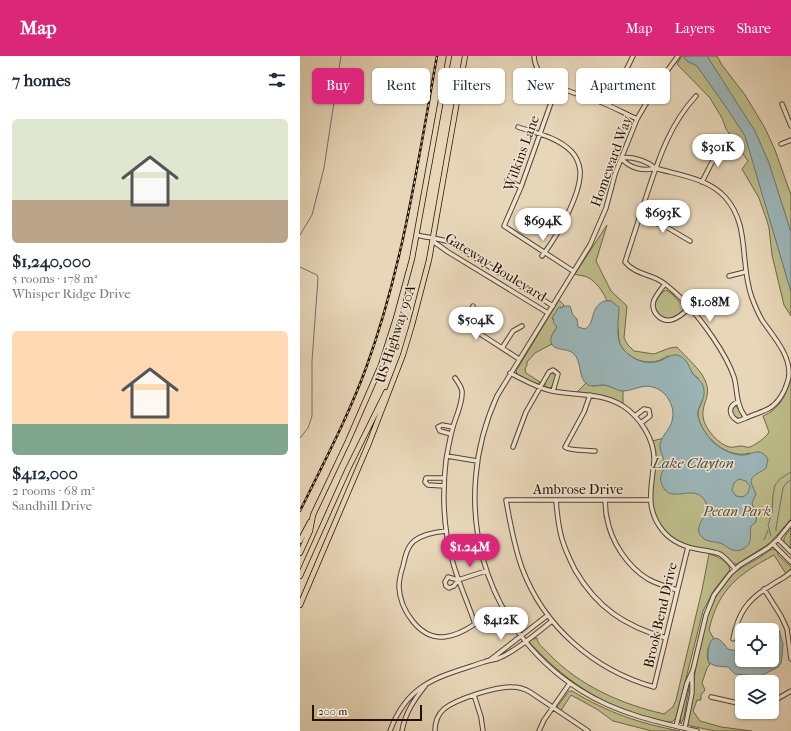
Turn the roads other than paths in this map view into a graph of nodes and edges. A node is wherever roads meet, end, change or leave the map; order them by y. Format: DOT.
graph roads {
  1 [pos="450,56"];
  2 [pos="465,56"];
  3 [pos="534,56"];
  4 [pos="633,56"];
  5 [pos="678,56"];
  6 [pos="537,68"];
  7 [pos="568,90"];
  8 [pos="696,96"];
  9 [pos="551,104"];
  10 [pos="782,104"];
  11 [pos="609,106"];
  12 [pos="637,119"];
  13 [pos="791,126"];
  14 [pos="518,127"];
  15 [pos="540,134"];
  16 [pos="791,140"];
  17 [pos="781,144"];
  18 [pos="723,146"];
  19 [pos="621,158"];
  20 [pos="655,168"];
  21 [pos="507,180"];
  22 [pos="702,182"];
  23 [pos="521,187"];
  24 [pos="640,217"];
  25 [pos="416,235"];
  26 [pos="433,239"];
  27 [pos="690,241"];
  28 [pos="545,252"];
  29 [pos="542,256"];
  30 [pos="574,271"];
  31 [pos="746,272"];
  32 [pos="729,276"];
  33 [pos="665,284"];
  34 [pos="473,306"];
  35 [pos="553,306"];
  36 [pos="690,308"];
  37 [pos="548,313"];
  38 [pos="522,326"];
  39 [pos="502,348"];
  40 [pos="519,359"];
  41 [pos="510,373"];
  42 [pos="395,375"];
  43 [pos="454,378"];
  44 [pos="540,388"];
  45 [pos="553,391"];
  46 [pos="590,395"];
  47 [pos="738,402"];
  48 [pos="635,416"];
  49 [pos="746,418"];
  50 [pos="641,423"];
  51 [pos="453,427"];
  52 [pos="451,434"];
  53 [pos="513,447"];
  54 [pos="595,451"];
  55 [pos="447,456"];
  56 [pos="477,461"];
  57 [pos="444,478"];
  58 [pos="444,486"];
  59 [pos="556,500"];
  60 [pos="605,500"];
  61 [pos="650,500"];
  62 [pos="313,515"];
  63 [pos="791,524"];
  64 [pos="446,531"];
  65 [pos="778,539"];
  66 [pos="300,541"];
  67 [pos="773,544"];
  68 [pos="688,547"];
  69 [pos="791,552"];
  70 [pos="300,554"];
  71 [pos="786,557"];
  72 [pos="791,562"];
  73 [pos="736,569"];
  74 [pos="486,571"];
  75 [pos="791,572"];
  76 [pos="300,576"];
  77 [pos="458,580"];
  78 [pos="764,589"];
  79 [pos="677,590"];
  80 [pos="300,605"];
  81 [pos="548,615"];
  82 [pos="552,621"];
  83 [pos="521,636"];
  84 [pos="666,638"];
  85 [pos="733,638"];
  86 [pos="526,641"];
  87 [pos="791,659"];
  88 [pos="490,660"];
  89 [pos="692,670"];
  90 [pos="570,683"];
  91 [pos="425,685"];
  92 [pos="791,692"];
  93 [pos="474,695"];
  94 [pos="711,697"];
  95 [pos="779,698"];
  96 [pos="735,702"];
  97 [pos="553,707"];
  98 [pos="394,720"];
  99 [pos="403,723"];
  100 [pos="676,726"];
  101 [pos="685,728"];
  102 [pos="390,731"];
  103 [pos="402,731"];
  104 [pos="435,731"];
  105 [pos="483,731"];
  106 [pos="539,731"];
  107 [pos="588,731"];
  108 [pos="697,731"];
  1 -- 25 [label="main road, US Highway 90A"];
  2 -- 26 [label="main road, US Highway 90A"];
  3 -- 6 [label="street"];
  4 -- 11 [label="street"];
  5 -- 12 [label="street, Homeward Way"];
  7 -- 11 [label="street"];
  8 -- 20 [label="street"];
  9 -- 15 [label="street, Wilkins Lane"];
  10 -- 13 [label="street"];
  11 -- 12 [label="street"];
  12 -- 19 [label="street, Homeward Way"];
  14 -- 15 [label="street"];
  15 -- 23 [label="street, Wilkins Lane"];
  15 -- 28 [label="street"];
  16 -- 17 [label="street"];
  18 -- 22 [label="street"];
  19 -- 20 [label="street"];
  19 -- 20 [label="street"];
  19 -- 30 [label="street, Homeward Way"];
  20 -- 22 [label="street"];
  20 -- 24 [label="street"];
  21 -- 23 [label="street"];
  22 -- 31 [label="street"];
  23 -- 28 [label="street, Wilkins Lane"];
  24 -- 27 [label="street"];
  24 -- 33 [label="street"];
  25 -- 26 [label="street, Gateway Boulevard"];
  25 -- 62 [label="main road, US Highway 90A"];
  26 -- 35 [label="street, Gateway Boulevard"];
  26 -- 37 [label="street, Gateway Boulevard"];
  26 -- 42 [label="main road, US Highway 90A"];
  28 -- 29 [label="street"];
  28 -- 30 [label="street"];
  30 -- 35 [label="street, Homeward Way"];
  31 -- 32 [label="street"];
  31 -- 49 [label="street"];
  33 -- 36 [label="street"];
  33 -- 36 [label="street"];
  34 -- 39 [label="street"];
  35 -- 37 [label="street, Homeward Way"];
  36 -- 47 [label="street"];
  37 -- 40 [label="street, Homeward Way"];
  38 -- 39 [label="street"];
  39 -- 40 [label="street"];
  40 -- 41 [label="street, Homeward Way"];
  41 -- 44 [label="street"];
  41 -- 56 [label="street, Homeward Way"];
  42 -- 76 [label="main road"];
  42 -- 80 [label="main road, US Highway 90A"];
  43 -- 51 [label="street"];
  44 -- 45 [label="street"];
  44 -- 45 [label="street"];
  44 -- 53 [label="street"];
  45 -- 46 [label="street"];
  46 -- 48 [label="street"];
  46 -- 54 [label="street"];
  47 -- 49 [label="street"];
  47 -- 49 [label="street"];
  48 -- 50 [label="street"];
  48 -- 50 [label="street"];
  50 -- 61 [label="street"];
  51 -- 52 [label="street"];
  51 -- 52 [label="street"];
  52 -- 55 [label="street"];
  55 -- 56 [label="street"];
  55 -- 57 [label="street"];
  56 -- 74 [label="street, Homeward Way"];
  57 -- 58 [label="street"];
  57 -- 58 [label="street"];
  58 -- 64 [label="street"];
  59 -- 60 [label="street, Ambrose Drive"];
  59 -- 81 [label="street, Ambrose Drive"];
  59 -- 84 [label="street"];
  60 -- 61 [label="street, Ambrose Drive"];
  60 -- 79 [label="street"];
  61 -- 68 [label="street"];
  62 -- 66 [label="main road"];
  62 -- 70 [label="main road, US Highway 90A"];
  63 -- 65 [label="street"];
  64 -- 77 [label="street"];
  64 -- 77 [label="street"];
  65 -- 67 [label="street"];
  65 -- 69 [label="street"];
  67 -- 71 [label="street"];
  67 -- 73 [label="street"];
  68 -- 73 [label="street"];
  68 -- 79 [label="street, Brook Bend Drive"];
  69 -- 71 [label="street"];
  71 -- 72 [label="street"];
  73 -- 89 [label="street"];
  74 -- 77 [label="street"];
  74 -- 83 [label="street, Homeward Way"];
  75 -- 78 [label="street"];
  78 -- 85 [label="street"];
  78 -- 87 [label="street"];
  79 -- 84 [label="street, Brook Bend Drive"];
  81 -- 82 [label="street"];
  81 -- 83 [label="street"];
  82 -- 84 [label="street, Brook Bend Drive"];
  82 -- 86 [label="street"];
  83 -- 86 [label="street, Homeward Way"];
  83 -- 88 [label="street"];
  86 -- 88 [label="street"];
  86 -- 90 [label="street, Homeward Way"];
  88 -- 91 [label="street"];
  89 -- 100 [label="street"];
  89 -- 101 [label="street"];
  90 -- 97 [label="street"];
  90 -- 100 [label="street, Homeward Way"];
  91 -- 98 [label="street"];
  91 -- 99 [label="street"];
  92 -- 95 [label="street"];
  93 -- 97 [label="street"];
  93 -- 104 [label="street"];
  93 -- 105 [label="street"];
  94 -- 96 [label="street"];
  97 -- 106 [label="street"];
  97 -- 107 [label="street"];
  98 -- 99 [label="street"];
  98 -- 102 [label="street"];
  99 -- 103 [label="street"];
  100 -- 101 [label="street, Homeward Way"];
  101 -- 108 [label="street, Homeward Way"];
}
